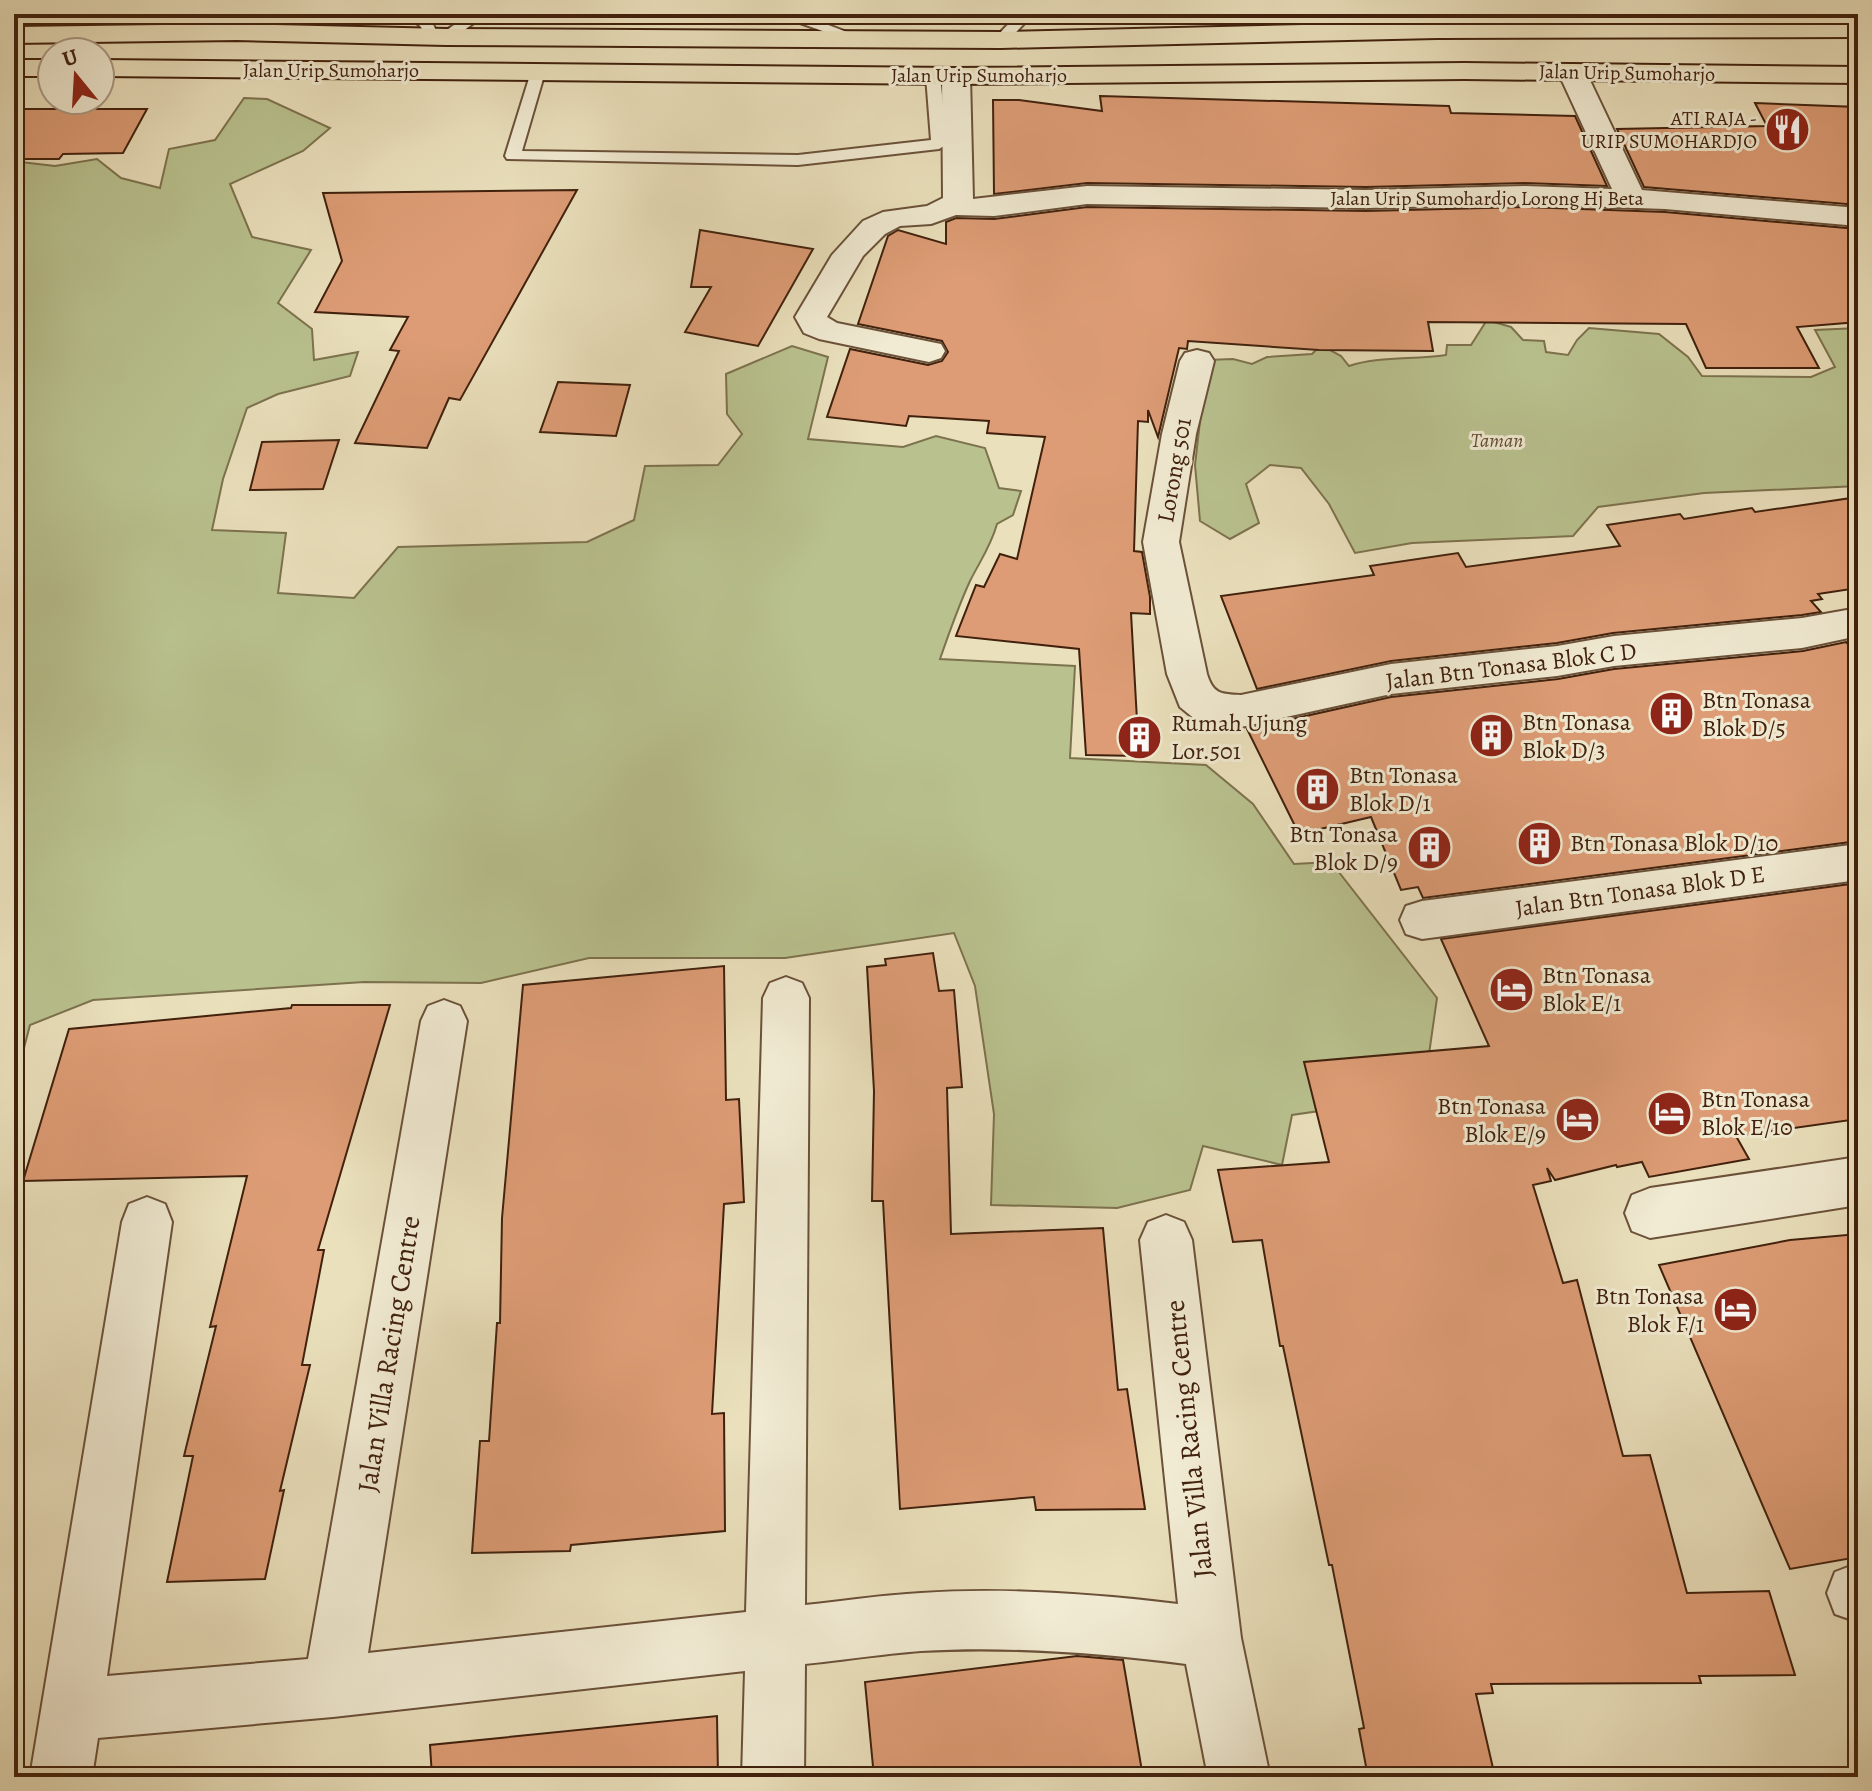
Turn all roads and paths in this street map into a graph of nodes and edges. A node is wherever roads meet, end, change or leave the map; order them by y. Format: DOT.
graph roads {
  1 [pos="414,14"];
  2 [pos="479,14"];
  3 [pos="782,14"];
  4 [pos="1026,14"];
  5 [pos="836,16"];
  6 [pos="242,23"];
  7 [pos="810,29"];
  8 [pos="1858,29"];
  9 [pos="14,35"];
  10 [pos="438,37"];
  11 [pos="1001,40"];
  12 [pos="14,68"];
  13 [pos="36,68"];
  14 [pos="116,68"];
  15 [pos="538,72"];
  16 [pos="1572,72"];
  17 [pos="1858,75"];
  18 [pos="944,76"];
  19 [pos="1631,199"];
  20 [pos="959,203"];
  21 [pos="1858,217"];
  22 [pos="929,351"];
  23 [pos="1197,361"];
  24 [pos="1858,622"];
  25 [pos="1187,674"];
  26 [pos="1858,862"];
  27 [pos="1422,920"];
  28 [pos="786,998"];
  29 [pos="444,1021"];
  30 [pos="1858,1181"];
  31 [pos="1650,1213"];
  32 [pos="147,1222"];
  33 [pos="1166,1240"];
  34 [pos="1211,1638"];
  35 [pos="775,1639"];
  36 [pos="333,1687"];
  37 [pos="69,1710"];
  38 [pos="61,1777"];
  39 [pos="773,1777"];
  40 [pos="1239,1777"];
  1 -- 10 [label="lane"];
  2 -- 10 [label="lane"];
  3 -- 7 [label="lane"];
  4 -- 11 [label="lane"];
  5 -- 7 [label="lane"];
  6 -- 9 [label="highway, Jalan Urip Sumoharjo"];
  6 -- 10 [label="highway, Jalan Urip Sumoharjo"];
  7 -- 10 [label="highway, Jalan Urip Sumoharjo"];
  7 -- 11 [label="highway, Jalan Urip Sumoharjo"];
  8 -- 11 [label="highway, Jalan Urip Sumoharjo"];
  12 -- 13 [label="highway"];
  14 -- 15 [label="highway, Jalan Urip Sumoharjo"];
  15 -- 18 [label="highway, Jalan Urip Sumoharjo"];
  15 -- 18 [label="lane"];
  16 -- 17 [label="highway, Jalan Urip Sumoharjo"];
  16 -- 18 [label="highway, Jalan Urip Sumoharjo"];
  16 -- 19 [label="street"];
  18 -- 20 [label="street"];
  19 -- 20 [label="street, Jalan Urip Sumohardjo Lorong Hj Beta"];
  19 -- 21 [label="street, Jalan Urip Sumohardjo Lorong Hj Beta"];
  20 -- 22 [label="street"];
  23 -- 25 [label="street, Lorong 501"];
  24 -- 25 [label="street, Jalan Btn Tonasa Blok C D"];
  26 -- 27 [label="street, Jalan Btn Tonasa Blok D E"];
  28 -- 35 [label="street"];
  29 -- 36 [label="street, Jalan Villa Racing Centre"];
  30 -- 31 [label="street"];
  32 -- 37 [label="street"];
  33 -- 34 [label="street, Jalan Villa Racing Centre"];
  34 -- 35 [label="street"];
  34 -- 40 [label="street, Jalan Villa Racing Centre"];
  35 -- 36 [label="street"];
  35 -- 39 [label="street"];
  36 -- 37 [label="street"];
  37 -- 38 [label="street"];
}
